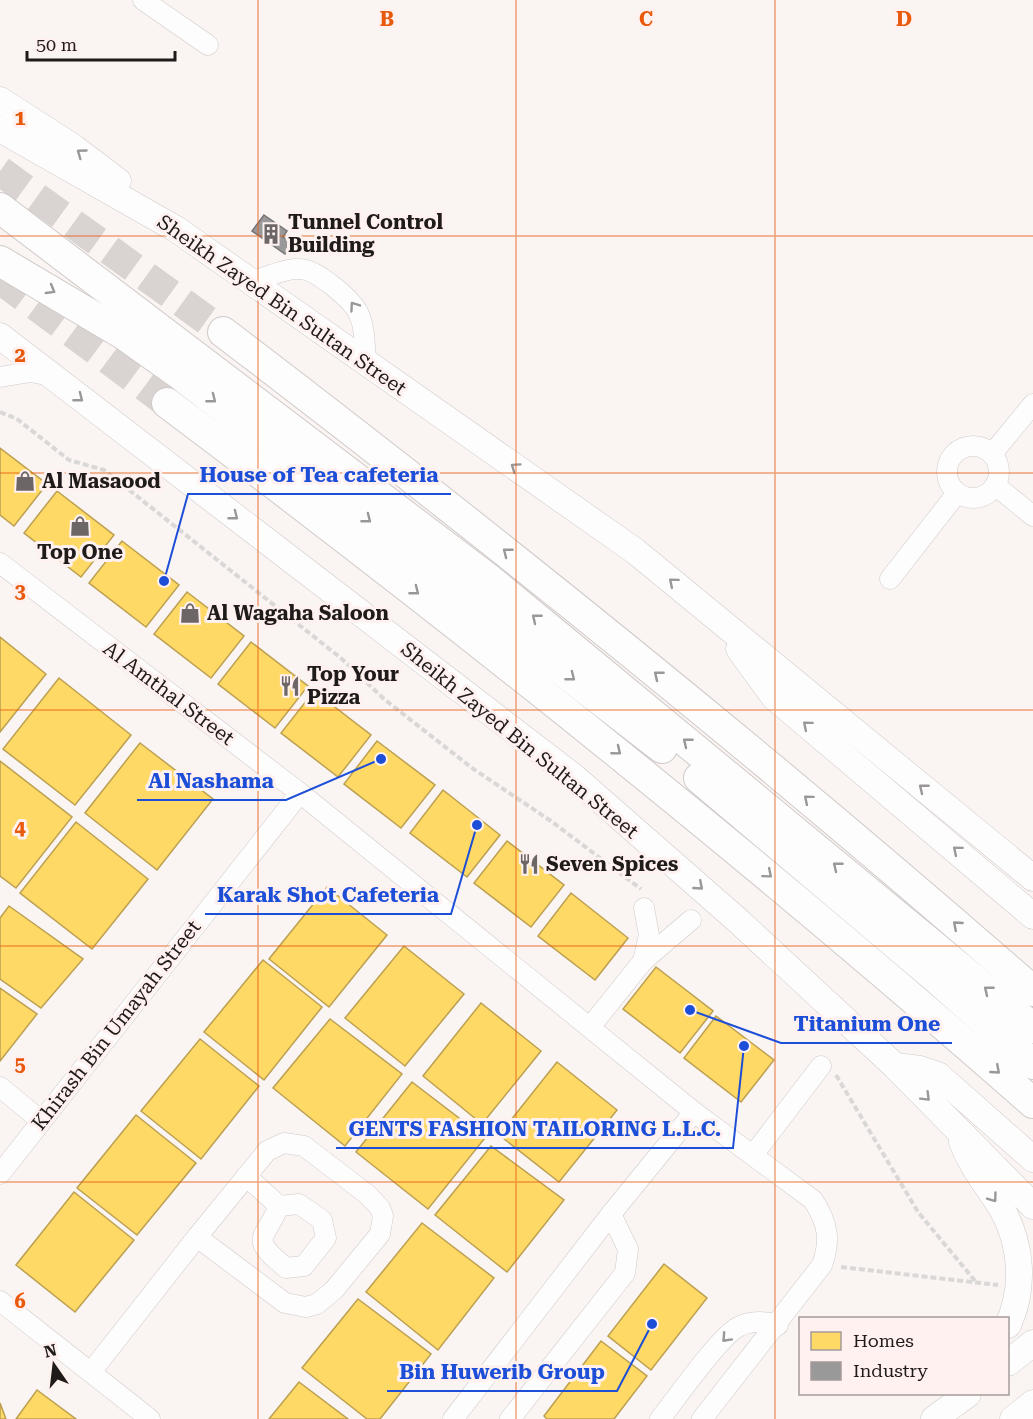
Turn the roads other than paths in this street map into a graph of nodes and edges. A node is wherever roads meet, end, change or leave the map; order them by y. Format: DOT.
graph roads {
  1 [pos="142,0"];
  2 [pos="208,45"];
  3 [pos="0,100"];
  4 [pos="0,129"];
  5 [pos="0,208"];
  6 [pos="176,229"];
  7 [pos="0,261"];
  8 [pos="251,282"];
  9 [pos="223,332"];
  10 [pos="0,336"];
  11 [pos="366,362"];
  12 [pos="51,376"];
  13 [pos="0,377"];
  14 [pos="167,404"];
  15 [pos="1033,404"];
  16 [pos="992,454"];
  17 [pos="995,485"];
  18 [pos="957,493"];
  19 [pos="1033,516"];
  20 [pos="0,563"];
  21 [pos="890,579"];
  22 [pos="718,620"];
  23 [pos="300,793"];
  24 [pos="1033,878"];
  25 [pos="646,902"];
  26 [pos="1033,916"];
  27 [pos="691,920"];
  28 [pos="643,961"];
  29 [pos="1033,991"];
  30 [pos="591,1026"];
  31 [pos="1033,1028"];
  32 [pos="1033,1064"];
  33 [pos="821,1066"];
  34 [pos="894,1066"];
  35 [pos="0,1088"];
  36 [pos="1033,1103"];
  37 [pos="694,1112"];
  38 [pos="40,1120"];
  39 [pos="957,1128"];
  40 [pos="753,1155"];
  41 [pos="1033,1159"];
  42 [pos="0,1174"];
  43 [pos="246,1176"];
  44 [pos="279,1206"];
  45 [pos="1033,1206"];
  46 [pos="611,1214"];
  47 [pos="197,1237"];
  48 [pos="0,1301"];
  49 [pos="1009,1321"];
  50 [pos="778,1325"];
  51 [pos="91,1372"];
  52 [pos="953,1395"];
  53 [pos="967,1395"];
  54 [pos="1033,1403"];
  55 [pos="150,1419"];
  56 [pos="453,1419"];
  57 [pos="510,1419"];
  58 [pos="660,1419"];
  59 [pos="702,1419"];
  60 [pos="933,1419"];
  61 [pos="1013,1419"];
  1 -- 2 [label="street"];
  6 -- 3 [label="main road, one-way"];
  4 -- 6 [label="main road, Sheikh Zayed Bin Sultan Street"];
  31 -- 5 [label="highway, one-way"];
  6 -- 8 [label="main road, Sheikh Zayed Bin Sultan Street"];
  7 -- 32 [label="highway, one-way"];
  8 -- 11 [label="main road, Sheikh Zayed Bin Sultan Street"];
  11 -- 8 [label="street, one-way"];
  29 -- 9 [label="highway, one-way"];
  10 -- 12 [label="main road, Sheikh Zayed Bin Sultan Street"];
  22 -- 11 [label="main road, Sheikh Zayed Bin Sultan Street, one-way"];
  12 -- 13 [label="street"];
  12 -- 34 [label="main road, Sheikh Zayed Bin Sultan Street, one-way"];
  14 -- 36 [label="highway, one-way"];
  15 -- 16 [label="street"];
  16 -- 17 [label="street"];
  16 -- 18 [label="street"];
  17 -- 18 [label="street"];
  17 -- 19 [label="street"];
  18 -- 21 [label="street"];
  20 -- 23 [label="street, Al Amthal Street"];
  24 -- 22 [label="main road, Sheikh Zayed Bin Sultan Street, one-way"];
  26 -- 22 [label="main road, one-way"];
  23 -- 30 [label="street, Al Amthal Street"];
  23 -- 38 [label="street, Khirash Bin Umayah Street"];
  25 -- 28 [label="street"];
  27 -- 28 [label="street"];
  28 -- 30 [label="street"];
  30 -- 37 [label="street, Al Amthal Street"];
  33 -- 40 [label="street"];
  34 -- 39 [label="main road, Sheikh Zayed Bin Sultan Street, one-way"];
  34 -- 41 [label="main road"];
  35 -- 38 [label="street"];
  37 -- 40 [label="street, Al Amthal Street"];
  37 -- 46 [label="street"];
  38 -- 42 [label="street, Khirash Bin Umayah Street"];
  39 -- 45 [label="main road, Sheikh Zayed Bin Sultan Street"];
  39 -- 49 [label="main road, one-way"];
  40 -- 50 [label="street, Al Amthal Street"];
  43 -- 44 [label="street"];
  43 -- 47 [label="street"];
  43 -- 47 [label="street"];
  46 -- 56 [label="street"];
  46 -- 57 [label="street"];
  47 -- 51 [label="street"];
  48 -- 51 [label="street"];
  50 -- 58 [label="street, one-way"];
  50 -- 59 [label="street, Al Amthal Street"];
  51 -- 55 [label="street"];
  52 -- 60 [label="main road"];
  53 -- 60 [label="main road"];
  54 -- 61 [label="main road"];
}
